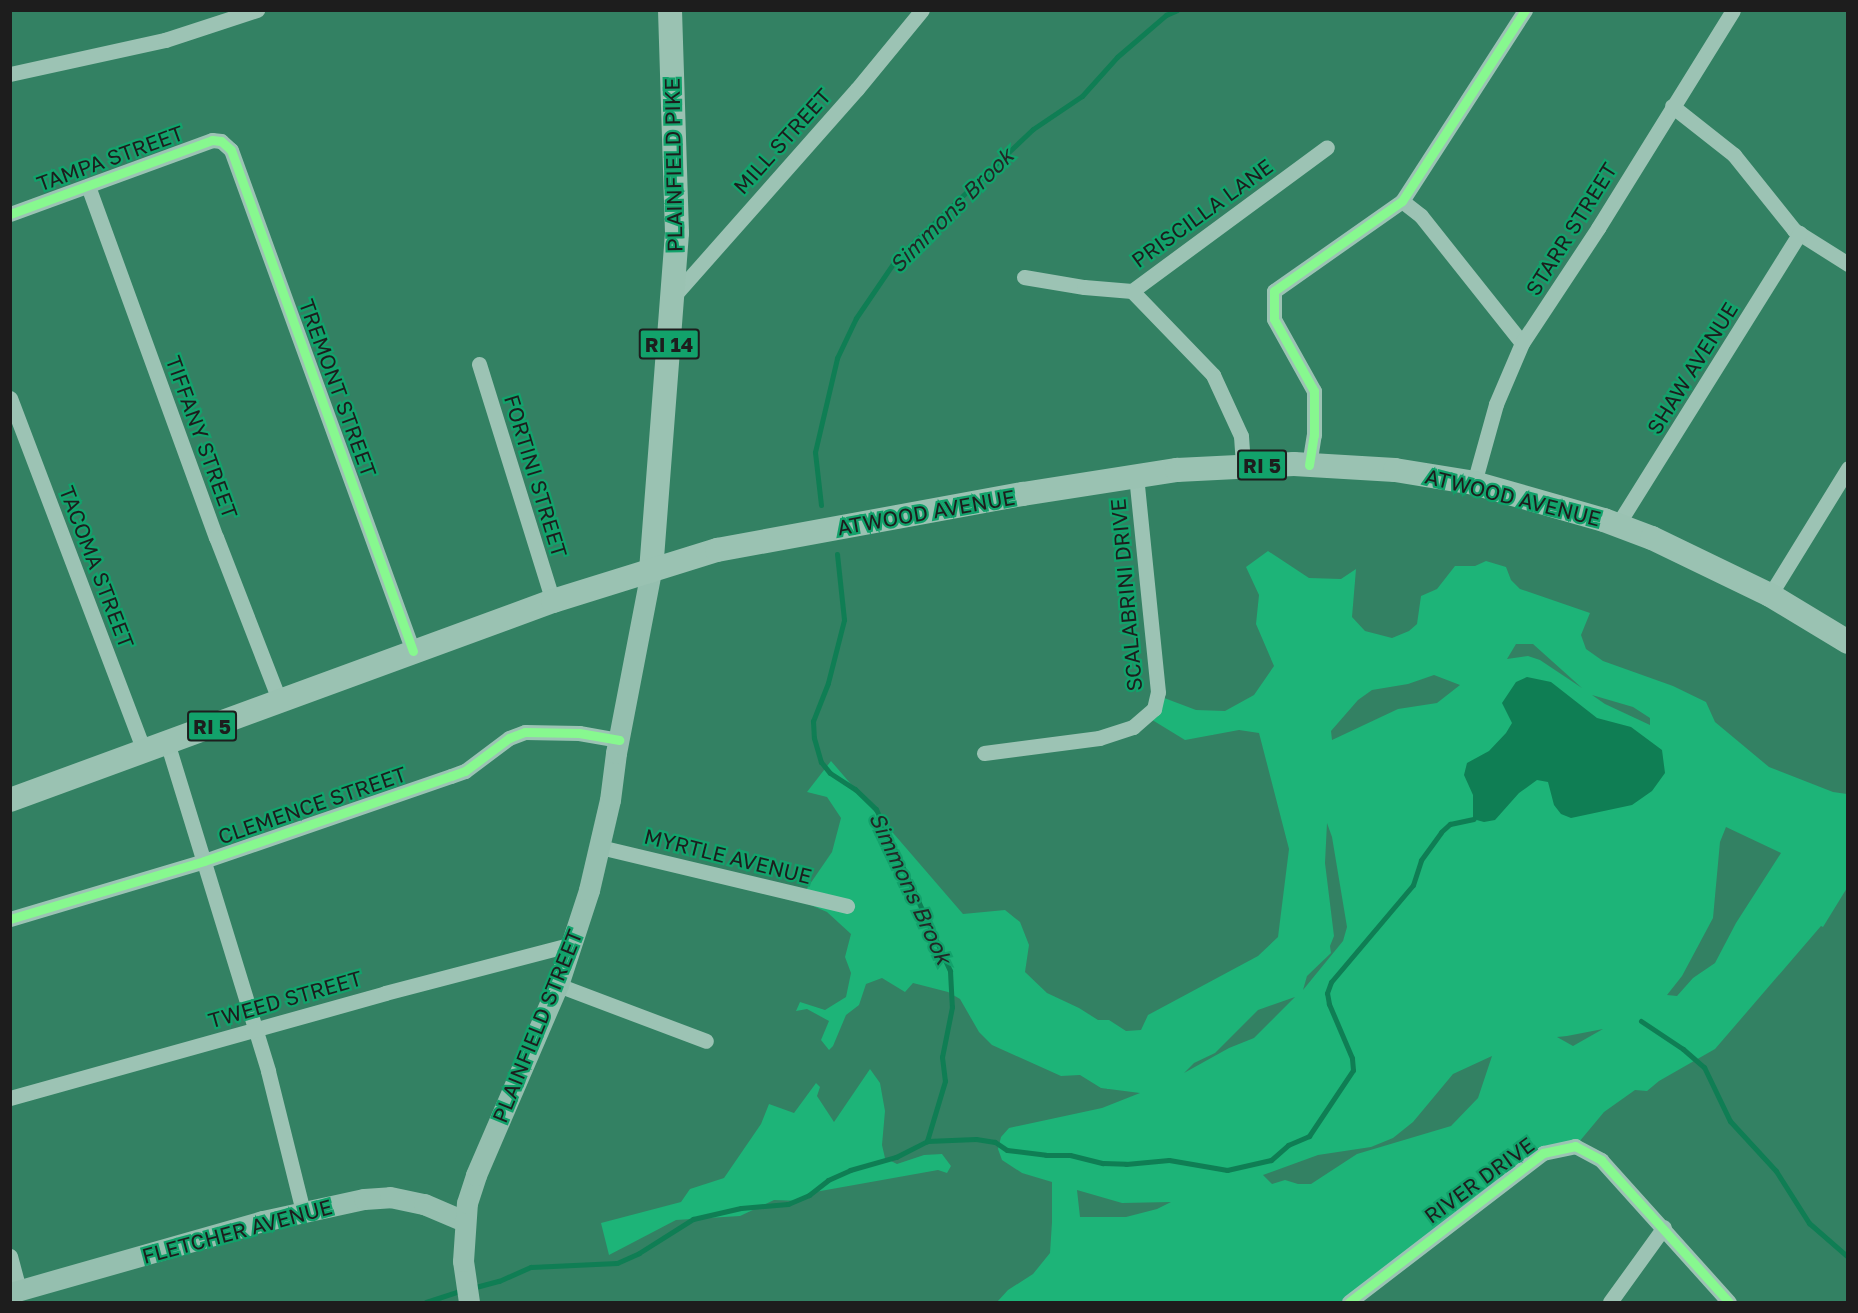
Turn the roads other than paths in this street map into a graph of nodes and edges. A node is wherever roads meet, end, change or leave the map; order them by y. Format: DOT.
graph roads {
  1 [pos="257,10"];
  2 [pos="669,10"];
  3 [pos="922,10"];
  4 [pos="1525,10"];
  5 [pos="1733,10"];
  6 [pos="10,74"];
  7 [pos="1672,106"];
  8 [pos="221,141"];
  9 [pos="1327,147"];
  10 [pos="88,186"];
  11 [pos="1402,201"];
  12 [pos="10,214"];
  13 [pos="1800,233"];
  14 [pos="1848,264"];
  15 [pos="1024,277"];
  16 [pos="1132,291"];
  17 [pos="672,297"];
  18 [pos="1522,343"];
  19 [pos="479,364"];
  20 [pos="10,398"];
  21 [pos="1309,465"];
  22 [pos="1243,466"];
  23 [pos="1848,468"];
  24 [pos="1136,477"];
  25 [pos="1473,483"];
  26 [pos="1618,524"];
  27 [pos="651,571"];
  28 [pos="1770,595"];
  29 [pos="553,601"];
  30 [pos="1848,642"];
  31 [pos="413,651"];
  32 [pos="280,702"];
  33 [pos="619,740"];
  34 [pos="166,742"];
  35 [pos="144,751"];
  36 [pos="984,753"];
  37 [pos="10,800"];
  38 [pos="600,847"];
  39 [pos="204,861"];
  40 [pos="847,906"];
  41 [pos="10,919"];
  42 [pos="573,944"];
  43 [pos="558,985"];
  44 [pos="255,1029"];
  45 [pos="706,1041"];
  46 [pos="10,1098"];
  47 [pos="303,1211"];
  48 [pos="464,1221"];
  49 [pos="1664,1227"];
  50 [pos="10,1256"];
  51 [pos="15,1291"];
  52 [pos="468,1297"];
  53 [pos="1348,1302"];
  54 [pos="1610,1302"];
  55 [pos="1729,1302"];
  1 -- 6 [label="street"];
  2 -- 17 [label="main road, PLAINFIELD PIKE / RI 14"];
  3 -- 17 [label="street, MILL STREET"];
  4 -- 11 [label="street"];
  5 -- 7 [label="street, STARR STREET"];
  7 -- 13 [label="street"];
  7 -- 18 [label="street, STARR STREET"];
  8 -- 10 [label="street, TAMPA STREET"];
  8 -- 31 [label="street, TREMONT STREET"];
  9 -- 16 [label="street, PRISCILLA LANE"];
  10 -- 12 [label="street, TAMPA STREET"];
  10 -- 32 [label="street, TIFFANY STREET"];
  11 -- 18 [label="street"];
  11 -- 21 [label="street"];
  13 -- 14 [label="street"];
  13 -- 26 [label="street, SHAW AVENUE"];
  15 -- 16 [label="street, PRISCILLA LANE"];
  16 -- 22 [label="street"];
  17 -- 27 [label="main road, PLAINFIELD PIKE / RI 14"];
  18 -- 25 [label="street, STARR STREET"];
  19 -- 29 [label="street, FORTINI STREET"];
  20 -- 35 [label="street, TACOMA STREET"];
  21 -- 22 [label="main road, ATWOOD AVENUE / RI 5"];
  21 -- 25 [label="main road, ATWOOD AVENUE / RI 5"];
  22 -- 24 [label="main road, ATWOOD AVENUE / RI 5"];
  23 -- 28 [label="street"];
  24 -- 27 [label="main road, ATWOOD AVENUE / RI 5"];
  24 -- 36 [label="street, SCALABRINI DRIVE"];
  25 -- 26 [label="main road, ATWOOD AVENUE / RI 5"];
  26 -- 28 [label="main road, ATWOOD AVENUE / RI 5"];
  27 -- 29 [label="main road, ATWOOD AVENUE / RI 5"];
  27 -- 33 [label="main road, PLAINFIELD STREET / RI 14"];
  28 -- 30 [label="main road, ATWOOD AVENUE / RI 5"];
  29 -- 31 [label="main road, ATWOOD AVENUE / RI 5"];
  31 -- 32 [label="main road, ATWOOD AVENUE / RI 5"];
  32 -- 34 [label="main road, ATWOOD AVENUE / RI 5"];
  33 -- 38 [label="main road, PLAINFIELD STREET / RI 14"];
  33 -- 39 [label="street, CLEMENCE STREET"];
  34 -- 35 [label="main road, ATWOOD AVENUE / RI 5"];
  34 -- 39 [label="street"];
  35 -- 37 [label="main road, ATWOOD AVENUE / RI 5"];
  38 -- 40 [label="street, MYRTLE AVENUE"];
  38 -- 42 [label="main road, PLAINFIELD STREET / RI 14"];
  39 -- 41 [label="street, CLEMENCE STREET"];
  39 -- 44 [label="street"];
  42 -- 43 [label="main road, PLAINFIELD STREET / RI 14"];
  42 -- 44 [label="street, TWEED STREET"];
  43 -- 45 [label="street"];
  43 -- 48 [label="main road, PLAINFIELD STREET / RI 14"];
  44 -- 46 [label="street, TWEED STREET"];
  44 -- 47 [label="street"];
  47 -- 48 [label="main road, FLETCHER AVENUE"];
  47 -- 51 [label="main road, FLETCHER AVENUE"];
  48 -- 52 [label="main road, PLAINFIELD STREET / RI 14"];
  49 -- 53 [label="street, RIVER DRIVE"];
  49 -- 54 [label="street"];
  49 -- 55 [label="street, RIVER DRIVE"];
  50 -- 51 [label="street"];
}
